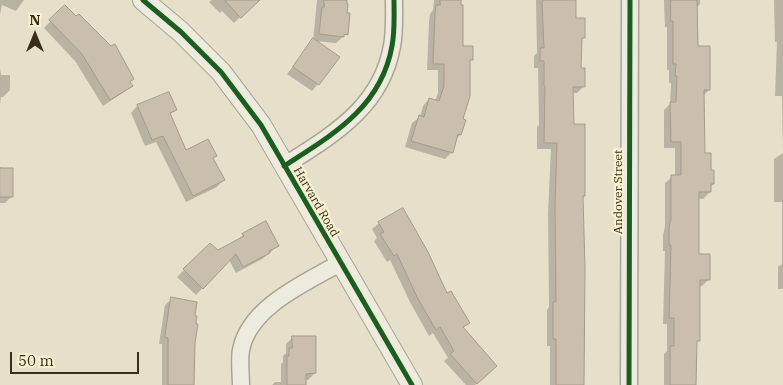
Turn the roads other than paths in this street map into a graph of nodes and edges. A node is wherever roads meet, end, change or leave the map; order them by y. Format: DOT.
graph roads {
  1 [pos="143,0"];
  2 [pos="394,0"];
  3 [pos="630,0"];
  4 [pos="284,166"];
  5 [pos="340,263"];
  6 [pos="241,385"];
  7 [pos="412,385"];
  8 [pos="628,385"];
  1 -- 4 [label="street, Harvard Road"];
  2 -- 4 [label="street"];
  3 -- 8 [label="street, Andover Street"];
  4 -- 5 [label="street, Harvard Road"];
  5 -- 6 [label="street"];
  5 -- 7 [label="street, Harvard Road"];
}
